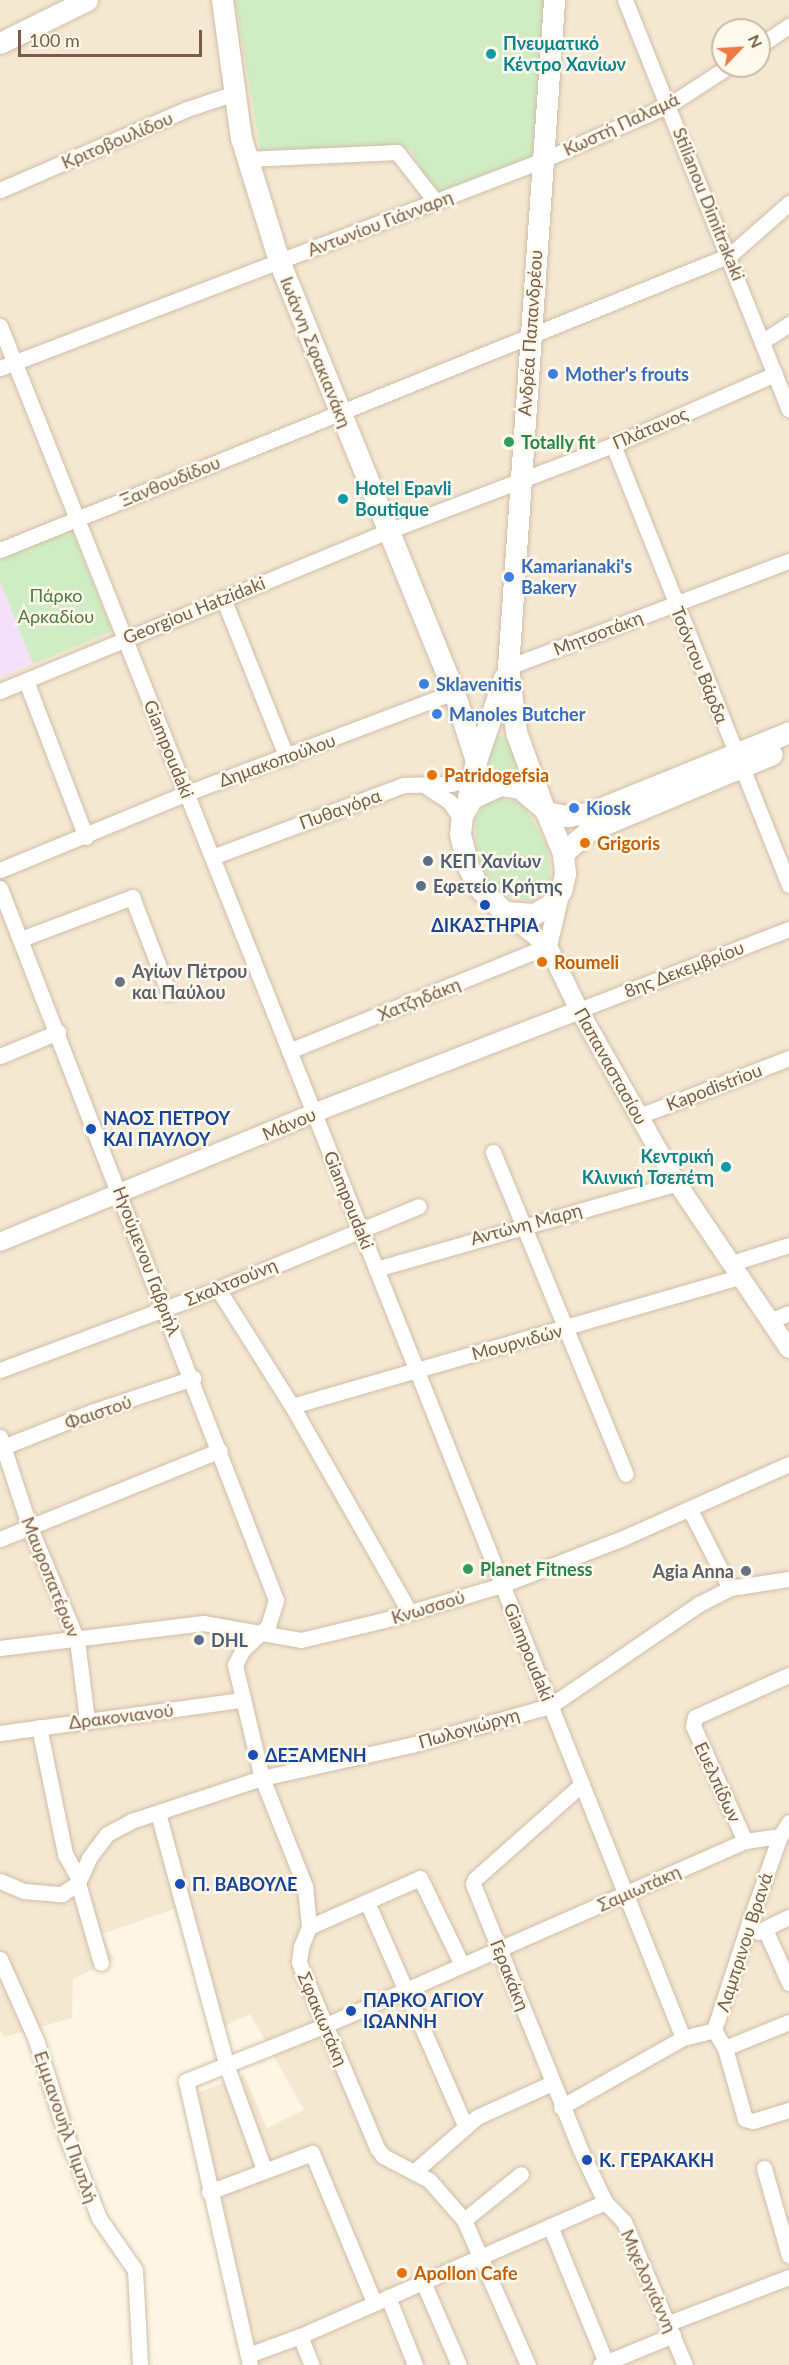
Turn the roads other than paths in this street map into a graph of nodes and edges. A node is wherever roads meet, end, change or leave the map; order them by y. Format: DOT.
graph roads {
  1 [pos="222,0"];
  2 [pos="554,0"];
  3 [pos="626,0"];
  4 [pos="82,1"];
  5 [pos="789,26"];
  6 [pos="771,38"];
  7 [pos="0,43"];
  8 [pos="711,78"];
  9 [pos="235,93"];
  10 [pos="669,105"];
  11 [pos="246,159"];
  12 [pos="543,160"];
  13 [pos="0,190"];
  14 [pos="435,201"];
  15 [pos="789,203"];
  16 [pos="730,255"];
  17 [pos="279,261"];
  18 [pos="789,324"];
  19 [pos="0,326"];
  20 [pos="529,339"];
  21 [pos="763,341"];
  22 [pos="15,362"];
  23 [pos="0,369"];
  24 [pos="775,374"];
  25 [pos="789,409"];
  26 [pos="341,412"];
  27 [pos="613,445"];
  28 [pos="519,483"];
  29 [pos="77,519"];
  30 [pos="388,531"];
  31 [pos="0,550"];
  32 [pos="789,561"];
  33 [pos="223,598"];
  34 [pos="675,604"];
  35 [pos="123,638"];
  36 [pos="508,667"];
  37 [pos="26,681"];
  38 [pos="0,691"];
  39 [pos="454,692"];
  40 [pos="491,716"];
  41 [pos="789,732"];
  42 [pos="520,746"];
  43 [pos="789,747"];
  44 [pos="287,758"];
  45 [pos="739,760"];
  46 [pos="474,770"];
  47 [pos="421,784"];
  48 [pos="187,793"];
  49 [pos="545,810"];
  50 [pos="464,813"];
  51 [pos="87,837"];
  52 [pos="563,853"];
  53 [pos="212,857"];
  54 [pos="0,870"];
  55 [pos="789,885"];
  56 [pos="0,888"];
  57 [pos="561,891"];
  58 [pos="505,912"];
  59 [pos="789,929"];
  60 [pos="21,939"];
  61 [pos="548,946"];
  62 [pos="169,993"];
  63 [pos="579,1010"];
  64 [pos="58,1032"];
  65 [pos="289,1051"];
  66 [pos="0,1056"];
  67 [pos="789,1058"];
  68 [pos="314,1113"];
  69 [pos="639,1116"];
  70 [pos="494,1152"];
  71 [pos="677,1183"];
  72 [pos="122,1194"];
  73 [pos="419,1206"];
  74 [pos="526,1224"];
  75 [pos="360,1229"];
  76 [pos="0,1242"];
  77 [pos="789,1245"];
  78 [pos="376,1269"];
  79 [pos="736,1270"];
  80 [pos="218,1289"];
  81 [pos="166,1308"];
  82 [pos="789,1313"];
  83 [pos="772,1320"];
  84 [pos="567,1329"];
  85 [pos="789,1349"];
  86 [pos="0,1370"];
  87 [pos="416,1370"];
  88 [pos="193,1378"];
  89 [pos="292,1406"];
  90 [pos="2,1442"];
  91 [pos="220,1450"];
  92 [pos="789,1464"];
  93 [pos="626,1474"];
  94 [pos="690,1510"];
  95 [pos="30,1528"];
  96 [pos="0,1539"];
  97 [pos="789,1579"];
  98 [pos="502,1585"];
  99 [pos="730,1588"];
  100 [pos="410,1611"];
  101 [pos="261,1634"];
  102 [pos="77,1641"];
  103 [pos="0,1648"];
  104 [pos="789,1675"];
  105 [pos="242,1700"];
  106 [pos="550,1706"];
  107 [pos="87,1720"];
  108 [pos="39,1727"];
  109 [pos="0,1733"];
  110 [pos="261,1778"];
  111 [pos="582,1784"];
  112 [pos="158,1813"];
  113 [pos="789,1822"];
  114 [pos="780,1836"];
  115 [pos="745,1841"];
  116 [pos="0,1881"];
  117 [pos="79,1881"];
  118 [pos="625,1893"];
  119 [pos="367,1902"];
  120 [pos="789,1917"];
  121 [pos="309,1928"];
  122 [pos="765,1929"];
  123 [pos="746,1936"];
  124 [pos="500,1949"];
  125 [pos="0,1959"];
  126 [pos="101,1963"];
  127 [pos="462,1965"];
  128 [pos="789,1983"];
  129 [pos="404,1990"];
  130 [pos="789,2022"];
  131 [pos="326,2025"];
  132 [pos="714,2030"];
  133 [pos="682,2038"];
  134 [pos="725,2048"];
  135 [pos="227,2067"];
  136 [pos="552,2083"];
  137 [pos="561,2107"];
  138 [pos="789,2110"];
  139 [pos="465,2125"];
  140 [pos="764,2168"];
  141 [pos="264,2169"];
  142 [pos="415,2171"];
  143 [pos="521,2174"];
  144 [pos="209,2192"];
  145 [pos="605,2202"];
  146 [pos="464,2220"];
  147 [pos="550,2226"];
  148 [pos="789,2256"];
  149 [pos="483,2257"];
  150 [pos="789,2277"];
  151 [pos="423,2282"];
  152 [pos="381,2300"];
  153 [pos="671,2329"];
  154 [pos="300,2336"];
  155 [pos="249,2360"];
  156 [pos="140,2363"];
  157 [pos="604,2364"];
  158 [pos="312,2365"];
  159 [pos="415,2365"];
  160 [pos="459,2365"];
  161 [pos="528,2365"];
  162 [pos="685,2365"];
  1 -- 9 [label="main road, Ιωάννη Σφακιανάκη"];
  2 -- 12 [label="main road, Ανδρέα Παπανδρέου"];
  3 -- 10 [label="street, Stilianou Dimitrakaki"];
  4 -- 7 [label="main road"];
  5 -- 6 [label="street"];
  8 -- 10 [label="street, Κωστή Παλαμά"];
  9 -- 11 [label="main road, Ιωάννη Σφακιανάκη"];
  9 -- 13 [label="street, Κριτοβουλίδου"];
  10 -- 12 [label="street, Κωστή Παλαμά"];
  10 -- 16 [label="street, Stilianou Dimitrakaki"];
  11 -- 14 [label="street"];
  11 -- 17 [label="main road, Ιωάννη Σφακιανάκη"];
  12 -- 14 [label="street, Αντωνίου Γιάνναρη"];
  12 -- 20 [label="main road, Ανδρέα Παπανδρέου"];
  14 -- 17 [label="street, Αντωνίου Γιάνναρη"];
  15 -- 16 [label="street, Ξανθουδίδου"];
  16 -- 20 [label="street, Ξανθουδίδου"];
  16 -- 21 [label="street, Stilianou Dimitrakaki"];
  17 -- 22 [label="street, Αντωνίου Γιάνναρη"];
  17 -- 26 [label="main road, Ιωάννη Σφακιανάκη"];
  18 -- 21 [label="street"];
  19 -- 22 [label="street, Giampoudaki"];
  20 -- 26 [label="street, Ξανθουδίδου"];
  20 -- 28 [label="main road, Ανδρέα Παπανδρέου"];
  21 -- 24 [label="street, Stilianou Dimitrakaki"];
  22 -- 23 [label="street, Αντωνίου Γιάνναρη"];
  22 -- 29 [label="street, Giampoudaki"];
  24 -- 25 [label="street, Stilianou Dimitrakaki"];
  24 -- 27 [label="street, Πλάτανος"];
  26 -- 29 [label="street, Ξανθουδίδου"];
  26 -- 30 [label="main road, Ιωάννη Σφακιανάκη"];
  27 -- 28 [label="street, Πλάτανος"];
  27 -- 34 [label="street, Τσόντου Βάρδα"];
  28 -- 30 [label="street, Πλάτανος"];
  28 -- 36 [label="main road, Ανδρέα Παπανδρέου"];
  29 -- 31 [label="street, Ξανθουδίδου"];
  29 -- 35 [label="street, Giampoudaki"];
  30 -- 33 [label="street, Georgiou Hatzidaki"];
  30 -- 39 [label="main road, Ιωάννη Σφακιανάκη"];
  32 -- 34 [label="street, Μητσοτάκη"];
  33 -- 35 [label="street, Georgiou Hatzidaki"];
  33 -- 44 [label="street"];
  34 -- 36 [label="street, Μητσοτάκη"];
  34 -- 45 [label="street, Τσόντου Βάρδα"];
  35 -- 37 [label="street, Georgiou Hatzidaki"];
  35 -- 48 [label="street, Giampoudaki"];
  36 -- 40 [label="main road, Ανδρέα Παπανδρέου"];
  36 -- 42 [label="main road, Ανδρέα Παπανδρέου"];
  37 -- 38 [label="street, Georgiou Hatzidaki"];
  37 -- 51 [label="street"];
  39 -- 40 [label="main road"];
  39 -- 44 [label="street, Δημακοπούλου"];
  39 -- 46 [label="main road, Ιωάννη Σφακιανάκη"];
  40 -- 42 [label="main road"];
  40 -- 46 [label="main road, Ανδρέα Παπανδρέου"];
  41 -- 45 [label="main road"];
  42 -- 49 [label="main road, Ανδρέα Παπανδρέου"];
  43 -- 45 [label="main road"];
  44 -- 48 [label="street, Δημακοπούλου"];
  45 -- 49 [label="main road"];
  45 -- 52 [label="main road"];
  45 -- 55 [label="street, Τσόντου Βάρδα"];
  46 -- 47 [label="street, Πυθαγόρα"];
  46 -- 50 [label="main road, Ανδρέα Παπανδρέου"];
  47 -- 50 [label="street"];
  47 -- 53 [label="street, Πυθαγόρα"];
  48 -- 51 [label="street, Δημακοπούλου"];
  48 -- 53 [label="street, Giampoudaki"];
  49 -- 50 [label="main road"];
  49 -- 52 [label="main road"];
  50 -- 58 [label="main road"];
  51 -- 54 [label="street, Δημακοπούλου"];
  52 -- 57 [label="main road"];
  53 -- 65 [label="street, Giampoudaki"];
  56 -- 60 [label="street, Ηγούμενου Γαβριήλ"];
  57 -- 58 [label="main road"];
  57 -- 61 [label="street"];
  58 -- 61 [label="street, Παπαναστασίου"];
  59 -- 63 [label="street, 8ης Δεκεμβρίου"];
  60 -- 62 [label="street"];
  60 -- 64 [label="street, Ηγούμενου Γαβριήλ"];
  61 -- 63 [label="street, Παπαναστασίου"];
  61 -- 65 [label="street, Χατζηδάκη"];
  63 -- 68 [label="street, Μάνου"];
  63 -- 69 [label="street, Παπαναστασίου"];
  64 -- 66 [label="street"];
  64 -- 72 [label="street, Ηγούμενου Γαβριήλ"];
  65 -- 68 [label="street, Giampoudaki"];
  67 -- 69 [label="street, Kapodistriou"];
  68 -- 72 [label="street, Μάνου"];
  68 -- 75 [label="street, Giampoudaki"];
  69 -- 71 [label="street, Παπαναστασίου"];
  70 -- 74 [label="street"];
  71 -- 74 [label="street, Αντώνη Μαρη"];
  71 -- 79 [label="street, Παπαναστασίου"];
  72 -- 76 [label="street, Μάνου"];
  72 -- 81 [label="street, Ηγούμενου Γαβριήλ"];
  73 -- 75 [label="street, Σκαλτσούνη"];
  74 -- 78 [label="street, Αντώνη Μαρη"];
  74 -- 84 [label="street"];
  75 -- 78 [label="street, Giampoudaki"];
  75 -- 80 [label="street, Σκαλτσούνη"];
  77 -- 79 [label="street, Μουρνιδών"];
  78 -- 87 [label="street, Giampoudaki"];
  79 -- 83 [label="street, Παπαναστασίου"];
  79 -- 84 [label="street, Μουρνιδών"];
  80 -- 81 [label="street, Σκαλτσούνη"];
  80 -- 89 [label="street"];
  81 -- 86 [label="street, Σκαλτσούνη"];
  81 -- 88 [label="street, Ηγούμενου Γαβριήλ"];
  82 -- 83 [label="street"];
  83 -- 85 [label="street, Παπαναστασίου"];
  84 -- 87 [label="street, Μουρνιδών"];
  84 -- 93 [label="street"];
  87 -- 89 [label="street, Μουρνιδών"];
  87 -- 98 [label="street, Giampoudaki"];
  88 -- 90 [label="street, Φαιστού"];
  88 -- 91 [label="street, Ηγούμενου Γαβριήλ"];
  89 -- 100 [label="street"];
  90 -- 95 [label="street, Μαυροπατέρων"];
  91 -- 95 [label="street"];
  91 -- 101 [label="street, Ηγούμενου Γαβριήλ"];
  92 -- 94 [label="street, Κνωσσού"];
  94 -- 98 [label="street, Κνωσσού"];
  94 -- 99 [label="street"];
  95 -- 96 [label="street"];
  95 -- 102 [label="street, Μαυροπατέρων"];
  97 -- 99 [label="street, Πωλογιώργη"];
  98 -- 100 [label="street, Κνωσσού"];
  98 -- 106 [label="street, Giampoudaki"];
  99 -- 106 [label="street, Πωλογιώργη"];
  100 -- 101 [label="street, Κνωσσού"];
  101 -- 102 [label="street, Κνωσσού"];
  101 -- 105 [label="street, Σφακιωτάκη"];
  102 -- 103 [label="street, Κνωσσού"];
  102 -- 107 [label="street, Μαυροπατέρων"];
  104 -- 115 [label="street, Ευελπίδων"];
  105 -- 107 [label="street, Δρακονιανού"];
  105 -- 110 [label="street, Σφακιωτάκη"];
  106 -- 110 [label="street, Πωλογιώργη"];
  106 -- 111 [label="street, Giampoudaki"];
  107 -- 108 [label="street, Δρακονιανού"];
  108 -- 109 [label="street, Δρακονιανού"];
  108 -- 117 [label="street"];
  110 -- 112 [label="street, Πωλογιώργη"];
  110 -- 121 [label="street, Σφακιωτάκη"];
  111 -- 118 [label="street, Giampoudaki"];
  111 -- 124 [label="street, Γερακάκη"];
  112 -- 117 [label="street, Πωλογιώργη"];
  112 -- 135 [label="street"];
  113 -- 114 [label="street, Λαμπρινου Βρανά"];
  114 -- 115 [label="street, Σαμιωτάκη"];
  114 -- 123 [label="street, Λαμπρινου Βρανά"];
  115 -- 118 [label="street, Σαμιωτάκη"];
  116 -- 117 [label="street"];
  117 -- 126 [label="street"];
  118 -- 124 [label="street, Σαμιωτάκη"];
  118 -- 133 [label="street, Giampoudaki"];
  119 -- 121 [label="street"];
  119 -- 127 [label="street"];
  119 -- 129 [label="street"];
  120 -- 122 [label="street"];
  121 -- 131 [label="street, Σφακιωτάκη"];
  122 -- 123 [label="street"];
  122 -- 128 [label="street"];
  123 -- 132 [label="street, Λαμπρινου Βρανά"];
  124 -- 127 [label="street, Σαμιωτάκη"];
  124 -- 136 [label="street, Γερακάκη"];
  125 -- 156 [label="street, Εµµανουήλ Πιµπλή"];
  127 -- 129 [label="street, Σαμιωτάκη"];
  129 -- 131 [label="street, Σαμιωτάκη"];
  129 -- 139 [label="street"];
  130 -- 134 [label="street"];
  131 -- 135 [label="street, Σαμιωτάκη"];
  131 -- 142 [label="street, Σφακιωτάκη"];
  132 -- 133 [label="street"];
  132 -- 134 [label="street"];
  133 -- 137 [label="street"];
  134 -- 138 [label="street"];
  135 -- 141 [label="street"];
  135 -- 144 [label="street, Σαμιωτάκη"];
  136 -- 137 [label="street, Γερακάκη"];
  136 -- 139 [label="street"];
  137 -- 145 [label="street, Γερακάκη"];
  139 -- 142 [label="street"];
  140 -- 148 [label="street"];
  141 -- 144 [label="street"];
  141 -- 152 [label="street"];
  142 -- 146 [label="street, Σφακιωτάκη"];
  143 -- 146 [label="street"];
  144 -- 155 [label="street"];
  145 -- 147 [label="street"];
  145 -- 153 [label="street, Μιχελογιάννη"];
  146 -- 149 [label="street, Σφακιωτάκη"];
  147 -- 149 [label="street"];
  147 -- 157 [label="street"];
  149 -- 151 [label="street"];
  149 -- 161 [label="street, Σφακιωτάκη"];
  150 -- 153 [label="street"];
  151 -- 152 [label="street"];
  151 -- 160 [label="street"];
  152 -- 154 [label="street"];
  152 -- 159 [label="street"];
  153 -- 157 [label="street"];
  153 -- 162 [label="street, Μιχελογιάννη"];
  154 -- 155 [label="street"];
  154 -- 158 [label="street"];
}
